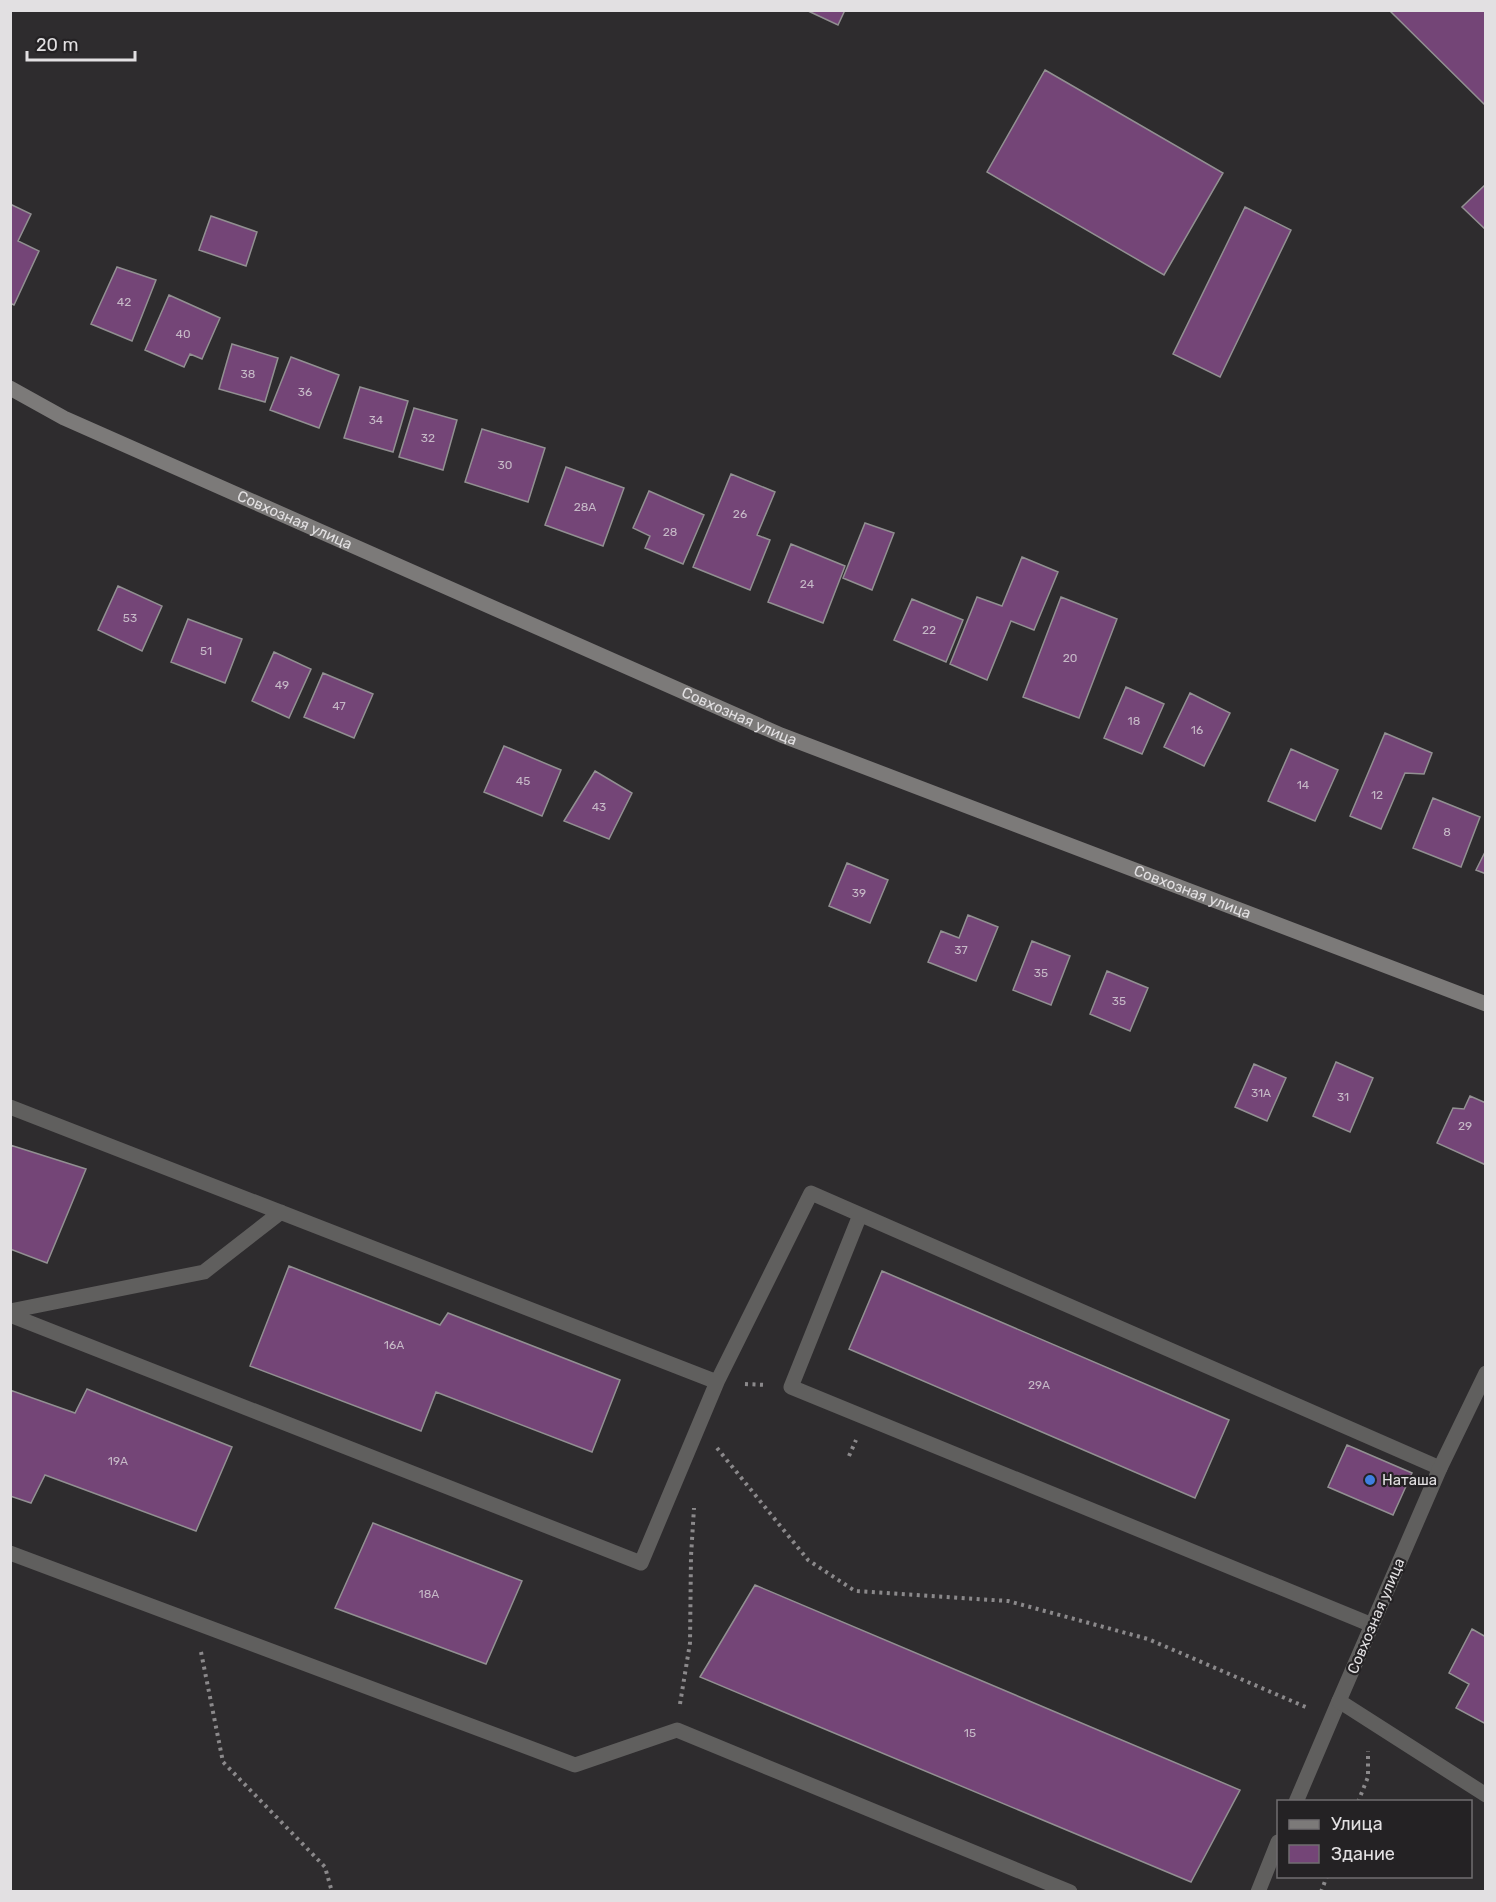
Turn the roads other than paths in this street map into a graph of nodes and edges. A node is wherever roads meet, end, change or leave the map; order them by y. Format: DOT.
graph roads {
  1 [pos="10,388"];
  2 [pos="1485,1004"];
  3 [pos="10,1107"];
  4 [pos="281,1212"];
  5 [pos="860,1215"];
  6 [pos="10,1313"];
  7 [pos="1485,1373"];
  8 [pos="717,1382"];
  9 [pos="1440,1468"];
  10 [pos="10,1553"];
  11 [pos="1372,1626"];
  12 [pos="1340,1701"];
  13 [pos="1485,1795"];
  14 [pos="1297,1800"];
  15 [pos="1277,1844"];
  16 [pos="1070,1892"];
  17 [pos="1258,1892"];
  1 -- 2 [label="street, Совхозная улица"];
  3 -- 4 [label="street"];
  4 -- 6 [label="street"];
  4 -- 8 [label="street"];
  5 -- 8 [label="street"];
  5 -- 9 [label="street"];
  5 -- 11 [label="street"];
  6 -- 8 [label="street"];
  7 -- 9 [label="street, Совхозная улица"];
  9 -- 11 [label="street, Совхозная улица"];
  10 -- 16 [label="street"];
  11 -- 12 [label="street, Совхозная улица"];
  12 -- 13 [label="street"];
  12 -- 14 [label="street, Совхозная улица"];
  15 -- 17 [label="street"];
}
